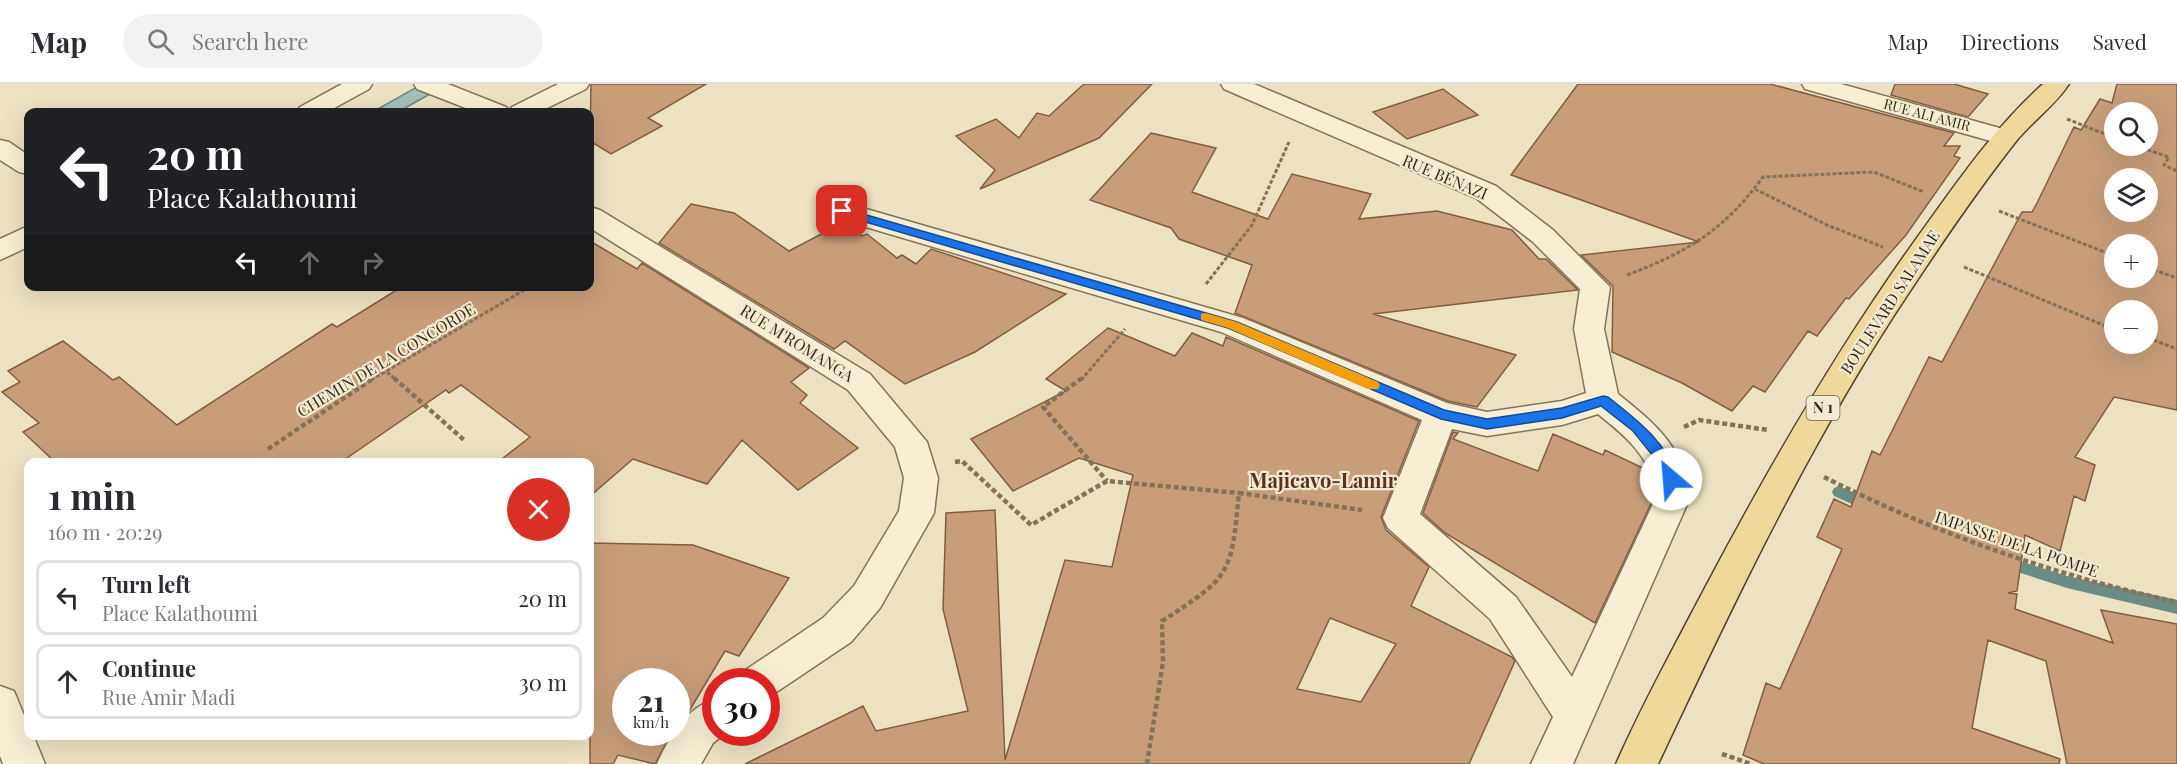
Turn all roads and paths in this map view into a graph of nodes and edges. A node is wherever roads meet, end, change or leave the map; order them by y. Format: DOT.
graph roads {
  1 [pos="360,84"];
  2 [pos="426,84"];
  3 [pos="577,84"];
  4 [pos="1233,84"];
  5 [pos="1814,84"];
  6 [pos="2057,84"];
  7 [pos="316,108"];
  8 [pos="487,108"];
  9 [pos="529,108"];
  10 [pos="2062,116"];
  11 [pos="2104,134"];
  12 [pos="2005,137"];
  13 [pos="0,148"];
  14 [pos="2158,153"];
  15 [pos="1282,159"];
  16 [pos="24,163"];
  17 [pos="2177,171"];
  18 [pos="1755,189"];
  19 [pos="1956,204"];
  20 [pos="842,211"];
  21 [pos="1999,211"];
  22 [pos="594,218"];
  23 [pos="24,238"];
  24 [pos="0,251"];
  25 [pos="2104,252"];
  26 [pos="1916,259"];
  27 [pos="1964,267"];
  28 [pos="2158,271"];
  29 [pos="2177,278"];
  30 [pos="1595,287"];
  31 [pos="523,291"];
  32 [pos="1149,300"];
  33 [pos="1185,311"];
  34 [pos="2104,326"];
  35 [pos="2158,342"];
  36 [pos="2177,349"];
  37 [pos="387,372"];
  38 [pos="1603,400"];
  39 [pos="1441,414"];
  40 [pos="464,440"];
  41 [pos="267,449"];
  42 [pos="1657,451"];
  43 [pos="1797,451"];
  44 [pos="917,465"];
  45 [pos="1107,481"];
  46 [pos="1239,493"];
  47 [pos="1401,518"];
  48 [pos="2177,602"];
  49 [pos="780,668"];
  50 [pos="0,704"];
  51 [pos="1573,713"];
  52 [pos="702,728"];
  53 [pos="1722,754"];
  54 [pos="24,764"];
  55 [pos="678,764"];
  56 [pos="1148,764"];
  57 [pos="1552,764"];
  58 [pos="1637,764"];
  59 [pos="1751,764"];
  1 -- 7 [label="street"];
  2 -- 8 [label="street"];
  3 -- 9 [label="street"];
  4 -- 30 [label="street, RUE BÉNAZI"];
  5 -- 12 [label="street, RUE ALI AMIR"];
  6 -- 12 [label="main road, BOULEVARD SALAMAE / N 1"];
  10 -- 11 [label="path"];
  12 -- 19 [label="main road, BOULEVARD SALAMAE / N 1"];
  13 -- 16 [label="street"];
  14 -- 17 [label="path"];
  15 -- 33 [label="path"];
  18 -- 19 [label="path"];
  18 -- 26 [label="path"];
  18 -- 30 [label="path"];
  19 -- 26 [label="main road, BOULEVARD SALAMAE / N 1"];
  20 -- 32 [label="street"];
  21 -- 25 [label="path"];
  22 -- 44 [label="street, RUE M'ROMANGA"];
  23 -- 24 [label="street"];
  26 -- 43 [label="main road, BOULEVARD SALAMAE / N 1"];
  27 -- 34 [label="path"];
  28 -- 29 [label="path"];
  30 -- 38 [label="street"];
  31 -- 37 [label="path, CHEMIN DE LA CONCORDE"];
  32 -- 33 [label="street"];
  32 -- 45 [label="path"];
  33 -- 39 [label="street"];
  35 -- 36 [label="path"];
  37 -- 40 [label="path"];
  37 -- 41 [label="path, CHEMIN DE LA CONCORDE"];
  38 -- 39 [label="street"];
  38 -- 42 [label="street"];
  39 -- 47 [label="street"];
  42 -- 43 [label="path, IMPASSE DE LA POMPE"];
  42 -- 51 [label="street"];
  43 -- 48 [label="path, IMPASSE DE LA POMPE"];
  43 -- 58 [label="main road, BOULEVARD SALAMAE / N 1"];
  44 -- 45 [label="path"];
  44 -- 49 [label="street, RUE M'ROMANGA"];
  45 -- 46 [label="path"];
  46 -- 47 [label="path"];
  46 -- 56 [label="path"];
  47 -- 51 [label="street"];
  50 -- 54 [label="street"];
  51 -- 57 [label="street"];
  52 -- 55 [label="street"];
  53 -- 59 [label="path"];
}
